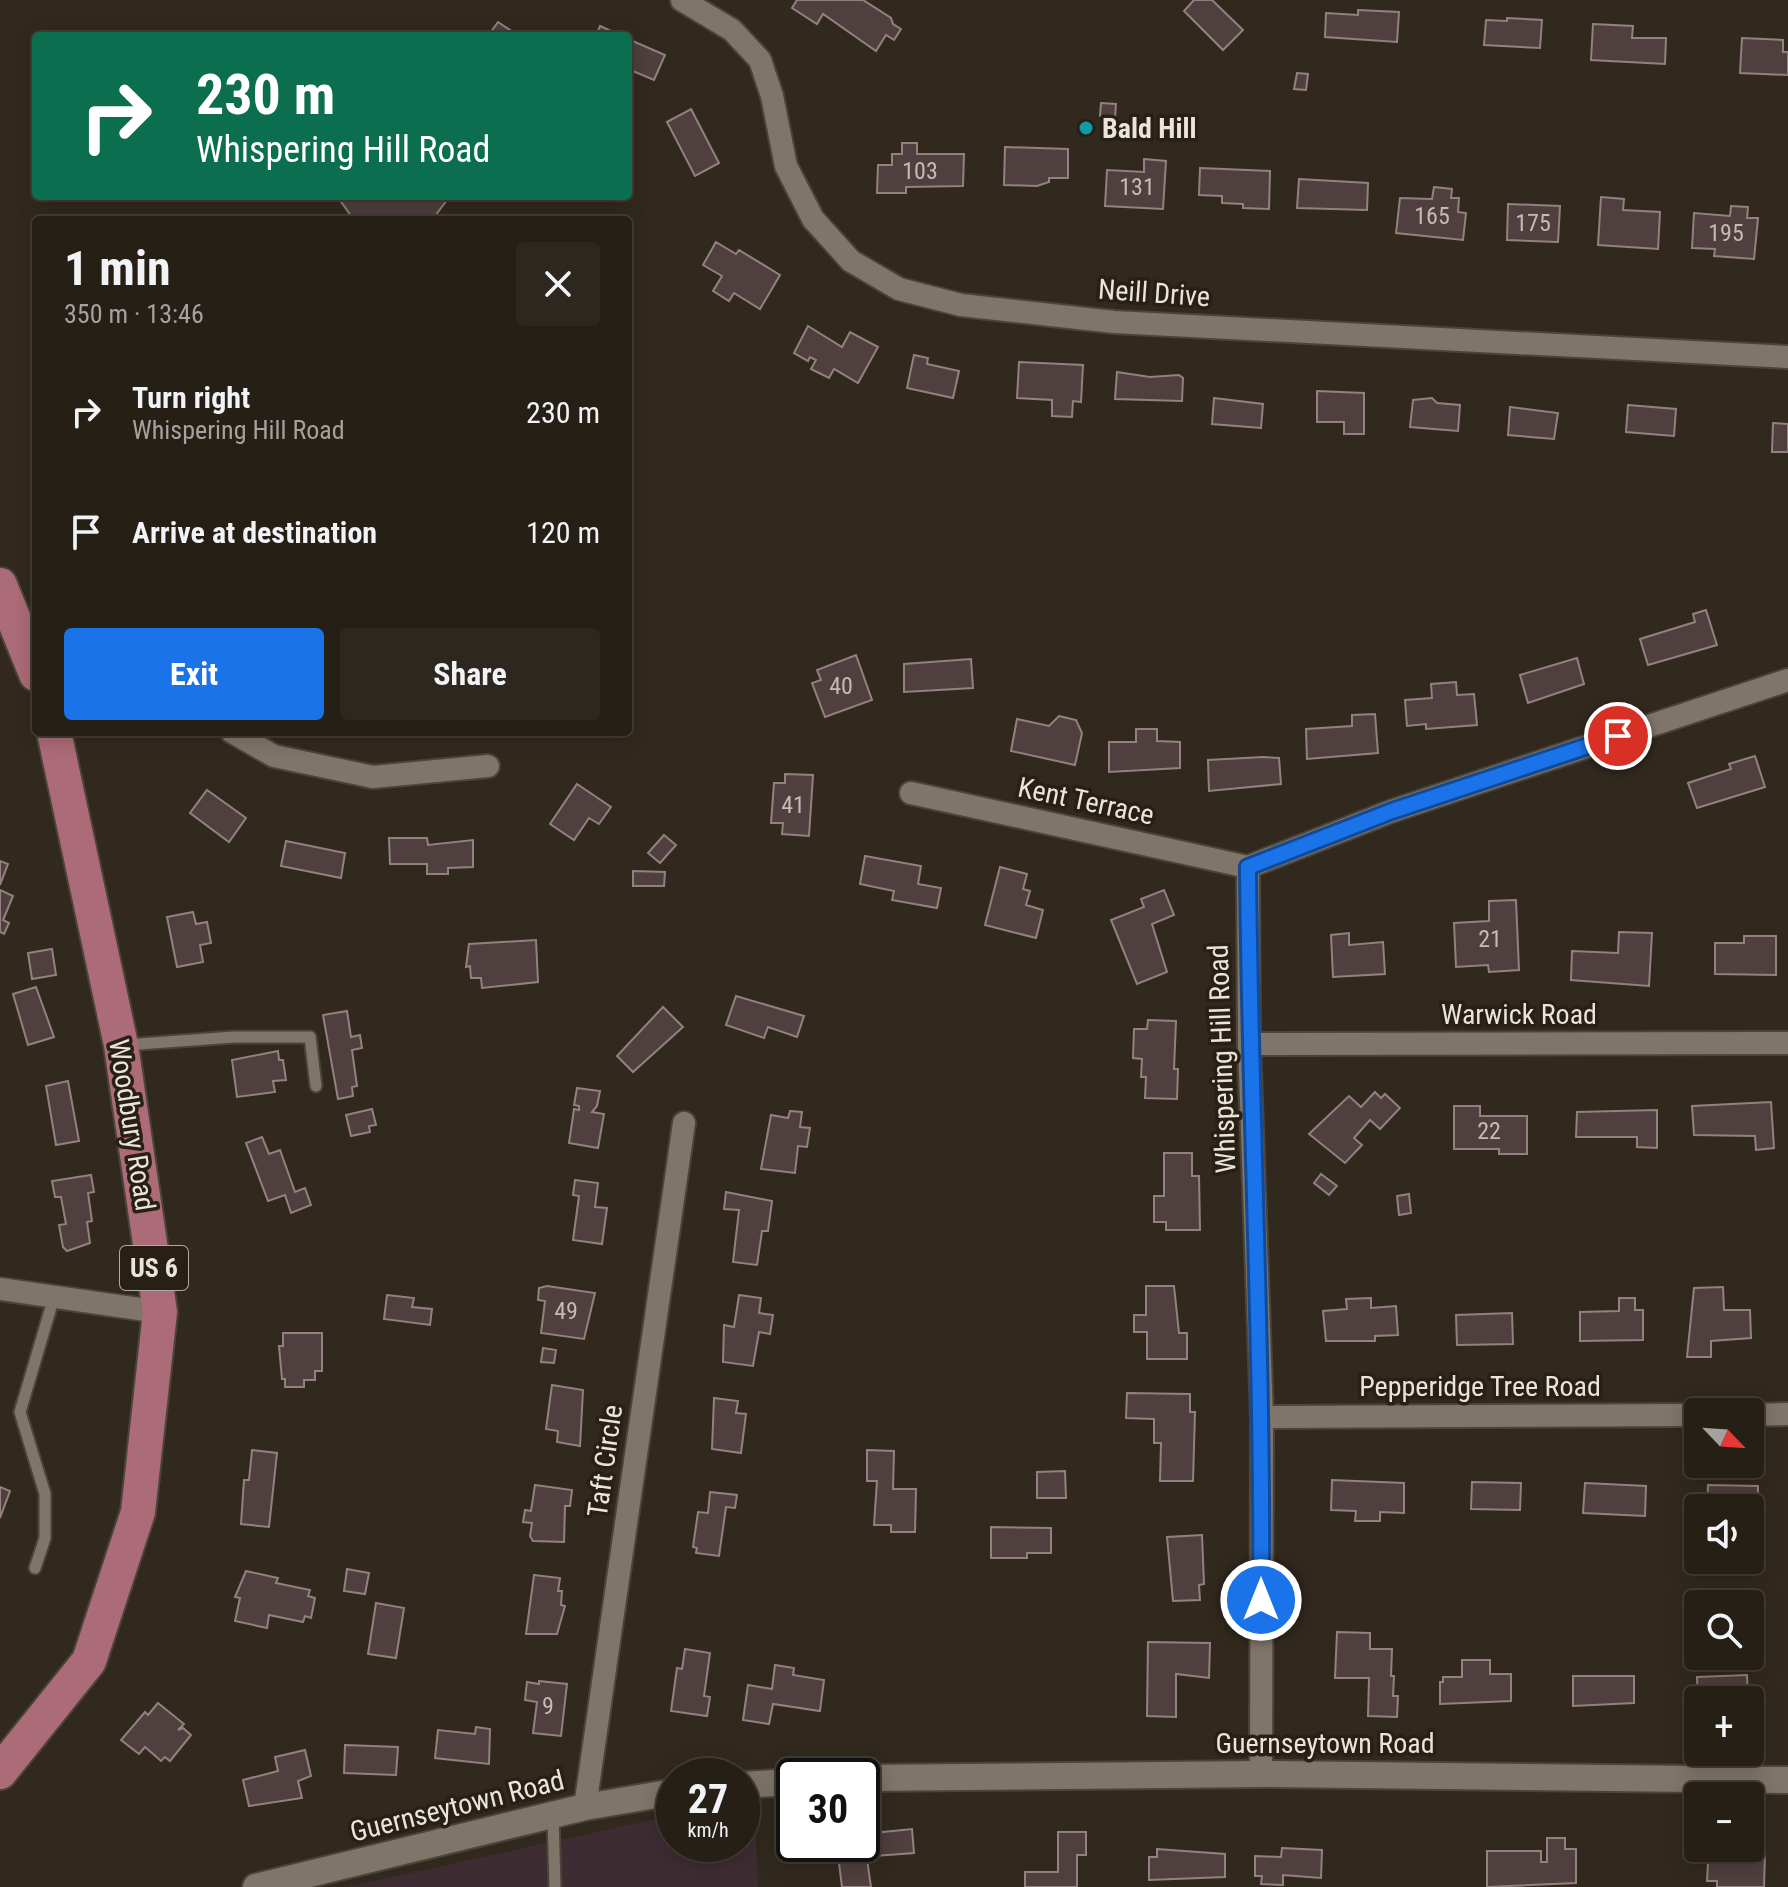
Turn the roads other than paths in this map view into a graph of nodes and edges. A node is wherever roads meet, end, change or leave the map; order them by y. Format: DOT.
graph roads {
  1 [pos="682,0"];
  2 [pos="1788,357"];
  3 [pos="0,585"];
  4 [pos="32,664"];
  5 [pos="1788,680"];
  6 [pos="55,736"];
  7 [pos="239,736"];
  8 [pos="488,766"];
  9 [pos="911,793"];
  10 [pos="1248,867"];
  11 [pos="1788,1043"];
  12 [pos="1249,1044"];
  13 [pos="121,1045"];
  14 [pos="316,1086"];
  15 [pos="684,1123"];
  16 [pos="0,1289"];
  17 [pos="54,1297"];
  18 [pos="160,1312"];
  19 [pos="1788,1414"];
  20 [pos="1684,1415"];
  21 [pos="1764,1415"];
  22 [pos="1262,1417"];
  23 [pos="35,1568"];
  24 [pos="0,1772"];
  25 [pos="1261,1774"];
  26 [pos="880,1778"];
  27 [pos="1788,1780"];
  28 [pos="656,1795"];
  29 [pos="585,1807"];
  30 [pos="553,1815"];
  31 [pos="256,1887"];
  32 [pos="555,1887"];
  1 -- 2 [label="street, Neill Drive"];
  3 -- 4 [label="main road"];
  5 -- 10 [label="street"];
  6 -- 13 [label="main road, Woodbury Road / US 6"];
  7 -- 8 [label="street"];
  9 -- 10 [label="street, Kent Terrace"];
  10 -- 12 [label="street, Whispering Hill Road"];
  11 -- 12 [label="street, Warwick Road"];
  12 -- 22 [label="street, Whispering Hill Road"];
  13 -- 14 [label="lane"];
  13 -- 18 [label="main road, Woodbury Road / US 6"];
  15 -- 29 [label="street, Taft Circle"];
  16 -- 17 [label="street"];
  17 -- 18 [label="street"];
  17 -- 23 [label="lane"];
  18 -- 24 [label="main road, Woodbury Road / US 6"];
  19 -- 21 [label="street"];
  20 -- 22 [label="street, Pepperidge Tree Road"];
  22 -- 25 [label="street, Whispering Hill Road"];
  25 -- 26 [label="street, Guernseytown Road"];
  25 -- 27 [label="street, Guernseytown Road"];
  28 -- 29 [label="street, Guernseytown Road"];
  29 -- 30 [label="street, Guernseytown Road"];
  30 -- 31 [label="street, Guernseytown Road"];
  30 -- 32 [label="lane"];
}
